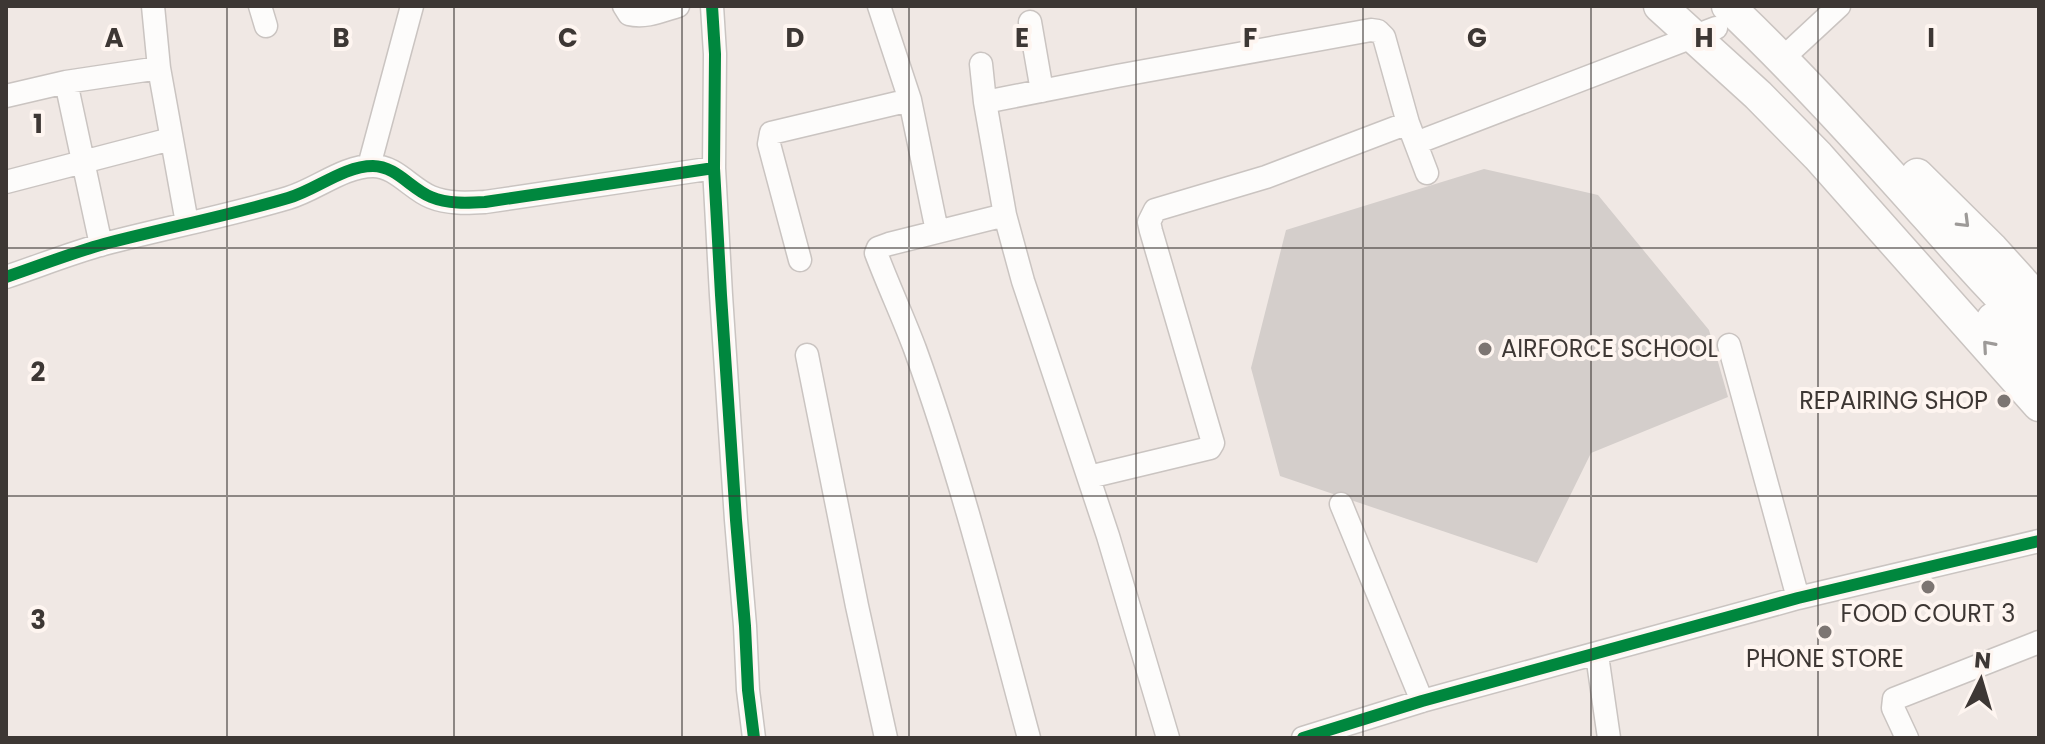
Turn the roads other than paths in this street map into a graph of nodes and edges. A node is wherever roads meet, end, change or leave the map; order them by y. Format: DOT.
graph roads {
  1 [pos="153,6"];
  2 [pos="412,6"];
  3 [pos="624,6"];
  4 [pos="678,6"];
  5 [pos="712,6"];
  6 [pos="879,6"];
  7 [pos="1660,6"];
  8 [pos="1754,6"];
  9 [pos="1839,6"];
  10 [pos="1708,19"];
  11 [pos="1030,22"];
  12 [pos="1789,52"];
  13 [pos="981,64"];
  14 [pos="1739,65"];
  15 [pos="159,68"];
  16 [pos="66,82"];
  17 [pos="1042,91"];
  18 [pos="6,96"];
  19 [pos="910,100"];
  20 [pos="985,102"];
  21 [pos="1824,118"];
  22 [pos="1412,133"];
  23 [pos="171,139"];
  24 [pos="82,161"];
  25 [pos="369,166"];
  26 [pos="714,168"];
  27 [pos="1427,173"];
  28 [pos="6,182"];
  29 [pos="1904,190"];
  30 [pos="1005,215"];
  31 [pos="187,223"];
  32 [pos="937,231"];
  33 [pos="101,245"];
  34 [pos="1899,245"];
  35 [pos="800,260"];
  36 [pos="6,277"];
  37 [pos="2039,301"];
  38 [pos="2039,335"];
  39 [pos="1729,345"];
  40 [pos="807,355"];
  41 [pos="2039,371"];
  42 [pos="2039,405"];
  43 [pos="1089,477"];
  44 [pos="1341,504"];
  45 [pos="2039,541"];
  46 [pos="1798,598"];
  47 [pos="2039,642"];
  48 [pos="1597,655"];
  49 [pos="1422,701"];
  50 [pos="754,738"];
  51 [pos="886,738"];
  52 [pos="1029,738"];
  53 [pos="1168,738"];
  54 [pos="1303,738"];
  55 [pos="1609,738"];
  56 [pos="1907,738"];
  1 -- 15 [label="street"];
  2 -- 25 [label="street"];
  3 -- 4 [label="street"];
  5 -- 26 [label="street"];
  6 -- 19 [label="street"];
  7 -- 10 [label="highway"];
  8 -- 12 [label="highway"];
  9 -- 12 [label="street"];
  10 -- 12 [label="highway"];
  10 -- 14 [label="highway"];
  10 -- 22 [label="street"];
  11 -- 17 [label="street"];
  12 -- 21 [label="highway"];
  12 -- 29 [label="highway"];
  13 -- 20 [label="street"];
  14 -- 21 [label="highway"];
  14 -- 34 [label="highway"];
  15 -- 16 [label="street"];
  15 -- 23 [label="street"];
  16 -- 18 [label="street"];
  16 -- 24 [label="street"];
  17 -- 20 [label="street"];
  17 -- 22 [label="street"];
  19 -- 32 [label="street"];
  19 -- 35 [label="street"];
  20 -- 30 [label="street"];
  21 -- 29 [label="highway"];
  22 -- 27 [label="street"];
  22 -- 43 [label="street"];
  23 -- 24 [label="street"];
  23 -- 31 [label="street"];
  24 -- 28 [label="street"];
  24 -- 33 [label="street"];
  25 -- 26 [label="street"];
  25 -- 31 [label="street"];
  26 -- 50 [label="street"];
  29 -- 34 [label="highway"];
  29 -- 37 [label="highway, one-way"];
  29 -- 38 [label="highway"];
  29 -- 41 [label="highway"];
  30 -- 32 [label="street"];
  30 -- 43 [label="street"];
  31 -- 33 [label="street"];
  32 -- 52 [label="street"];
  33 -- 36 [label="street"];
  42 -- 34 [label="highway, one-way"];
  39 -- 46 [label="street"];
  40 -- 51 [label="street"];
  43 -- 53 [label="street"];
  44 -- 49 [label="street"];
  45 -- 46 [label="street"];
  46 -- 48 [label="street"];
  47 -- 56 [label="street"];
  48 -- 49 [label="street"];
  48 -- 55 [label="street"];
  49 -- 54 [label="street"];
}
